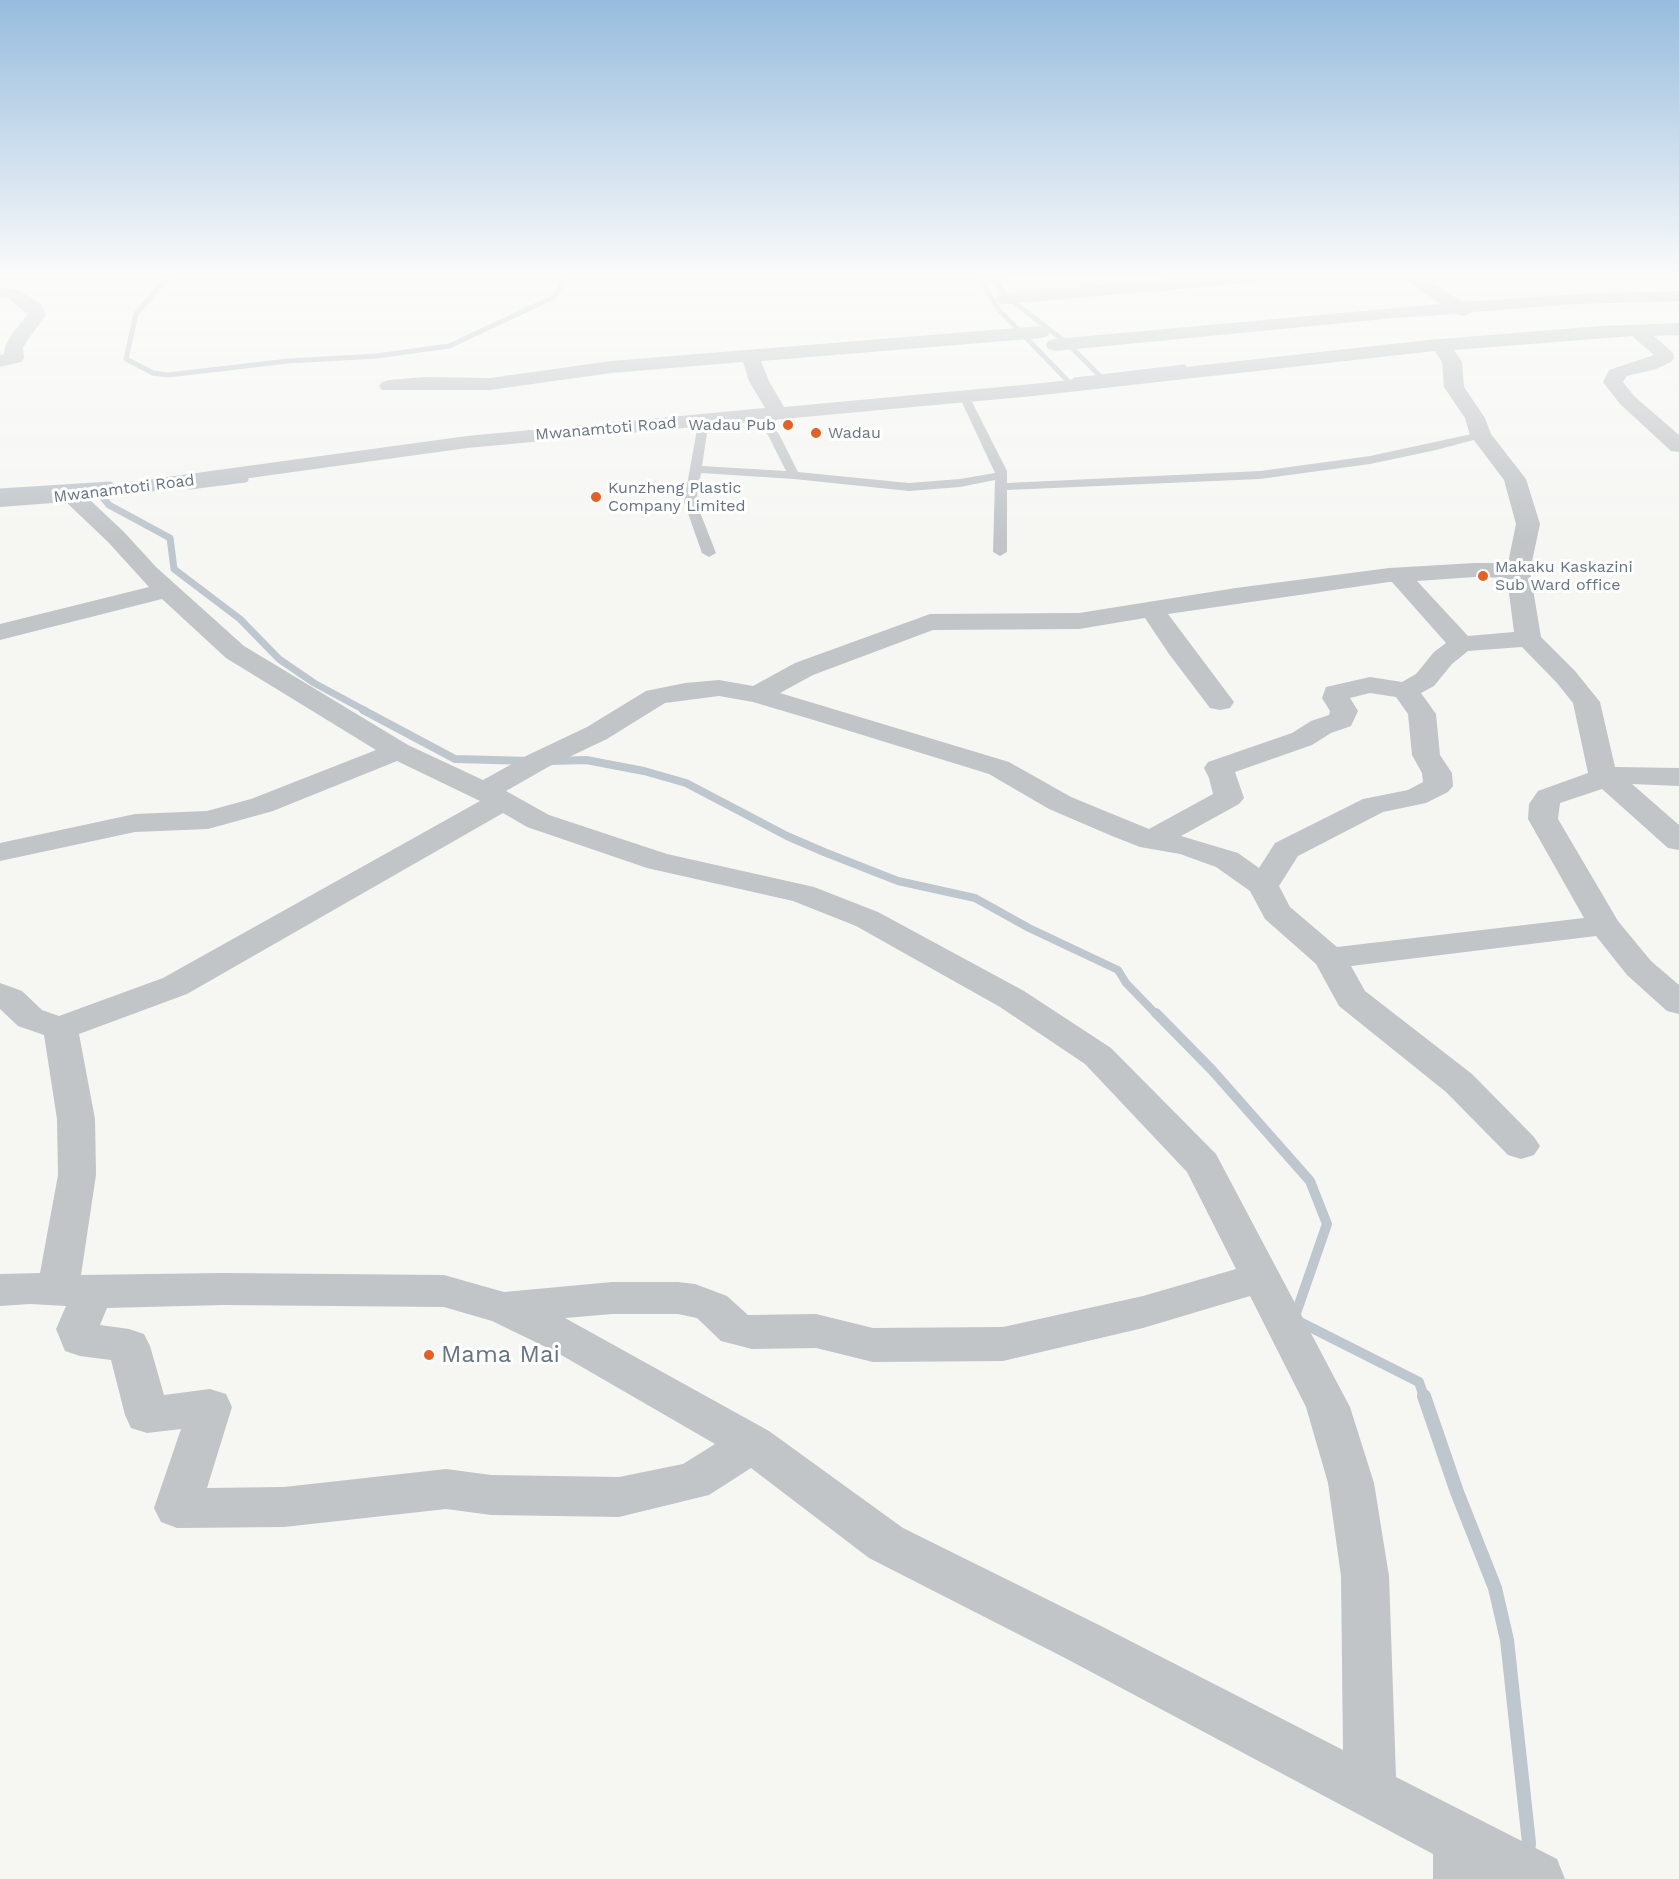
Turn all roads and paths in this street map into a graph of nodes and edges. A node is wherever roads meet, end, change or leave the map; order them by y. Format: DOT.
graph roads {
  1 [pos="628,366"];
  2 [pos="753,366"];
  3 [pos="1075,366"];
  4 [pos="1165,366"];
  5 [pos="1452,366"];
  6 [pos="1646,366"];
  7 [pos="1081,372"];
  8 [pos="389,386"];
  9 [pos="964,396"];
  10 [pos="778,413"];
  11 [pos="703,420"];
  12 [pos="1481,435"];
  13 [pos="1679,446"];
  14 [pos="695,469"];
  15 [pos="794,475"];
  16 [pos="1001,481"];
  17 [pos="72,496"];
  18 [pos="0,500"];
  19 [pos="1000,552"];
  20 [pos="709,553"];
  21 [pos="1518,571"];
  22 [pos="1398,575"];
  23 [pos="168,590"];
  24 [pos="1153,610"];
  25 [pos="0,632"];
  26 [pos="1527,639"];
  27 [pos="1461,644"];
  28 [pos="1406,691"];
  29 [pos="757,695"];
  30 [pos="1220,702"];
  31 [pos="398,752"];
  32 [pos="1603,775"];
  33 [pos="1679,777"];
  34 [pos="493,797"];
  35 [pos="1151,840"];
  36 [pos="1679,841"];
  37 [pos="0,852"];
  38 [pos="1263,886"];
  39 [pos="1604,925"];
  40 [pos="1330,958"];
  41 [pos="0,994"];
  42 [pos="1679,1003"];
  43 [pos="60,1028"];
  44 [pos="1521,1146"];
  45 [pos="1261,1277"];
  46 [pos="0,1290"];
  47 [pos="75,1291"];
  48 [pos="504,1308"];
  49 [pos="753,1444"];
  50 [pos="1370,1793"];
  51 [pos="1489,1864"];
  1 -- 8 [label="street"];
  2 -- 10 [label="street"];
  3 -- 7 [label="street"];
  4 -- 7 [label="street, Mwanamtoti Road"];
  5 -- 12 [label="street"];
  6 -- 13 [label="street"];
  7 -- 9 [label="street, Mwanamtoti Road"];
  9 -- 10 [label="street, Mwanamtoti Road"];
  9 -- 16 [label="lane"];
  10 -- 11 [label="street, Mwanamtoti Road"];
  10 -- 15 [label="lane"];
  11 -- 14 [label="lane"];
  11 -- 17 [label="street, Mwanamtoti Road"];
  12 -- 16 [label="lane"];
  12 -- 21 [label="street"];
  14 -- 15 [label="lane"];
  14 -- 20 [label="lane"];
  15 -- 16 [label="lane"];
  16 -- 19 [label="lane"];
  17 -- 18 [label="street, Mwanamtoti Road"];
  17 -- 23 [label="street"];
  21 -- 22 [label="street"];
  21 -- 26 [label="street"];
  22 -- 24 [label="street"];
  22 -- 27 [label="street"];
  23 -- 25 [label="street"];
  23 -- 31 [label="street"];
  24 -- 29 [label="street"];
  24 -- 30 [label="street"];
  26 -- 27 [label="street"];
  26 -- 32 [label="street"];
  27 -- 28 [label="street"];
  28 -- 35 [label="street"];
  28 -- 38 [label="street"];
  29 -- 34 [label="street"];
  29 -- 35 [label="street"];
  31 -- 34 [label="street"];
  31 -- 37 [label="street"];
  32 -- 33 [label="street"];
  32 -- 36 [label="street"];
  32 -- 39 [label="street"];
  34 -- 43 [label="street"];
  34 -- 45 [label="street"];
  35 -- 38 [label="street"];
  38 -- 40 [label="street"];
  39 -- 40 [label="street"];
  39 -- 42 [label="street"];
  40 -- 44 [label="street"];
  41 -- 43 [label="street"];
  43 -- 47 [label="street"];
  45 -- 48 [label="street"];
  45 -- 50 [label="street"];
  46 -- 47 [label="street"];
  47 -- 48 [label="street"];
  47 -- 49 [label="street"];
  48 -- 49 [label="street"];
  49 -- 50 [label="street"];
  50 -- 51 [label="street"];
}
